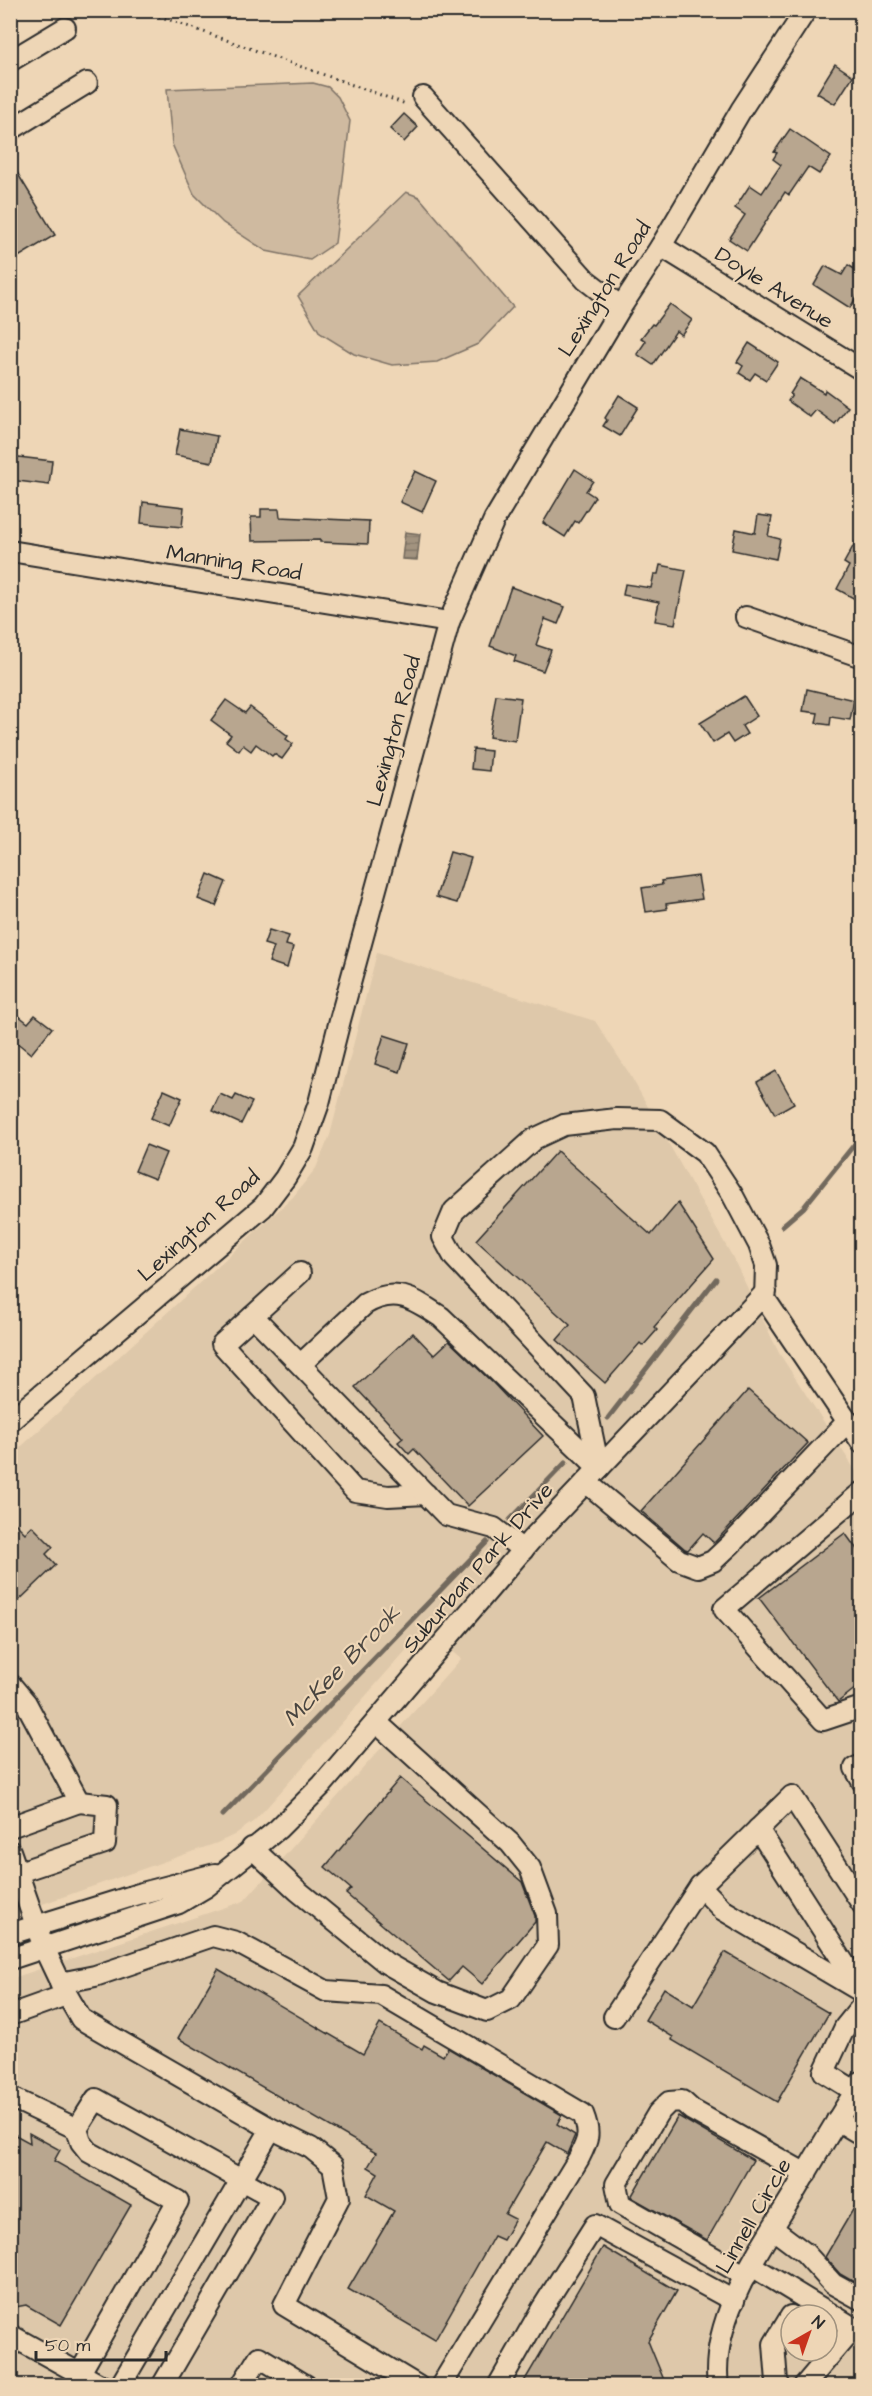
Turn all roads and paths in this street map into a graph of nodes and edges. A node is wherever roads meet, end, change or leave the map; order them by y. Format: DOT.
graph roads {
  1 [pos="142,10"];
  2 [pos="806,10"];
  3 [pos="65,28"];
  4 [pos="10,61"];
  5 [pos="87,83"];
  6 [pos="423,97"];
  7 [pos="10,130"];
  8 [pos="661,246"];
  9 [pos="621,307"];
  10 [pos="861,370"];
  11 [pos="10,551"];
  12 [pos="746,617"];
  13 [pos="449,622"];
  14 [pos="861,657"];
  15 [pos="300,1273"];
  16 [pos="766,1292"];
  17 [pos="253,1316"];
  18 [pos="300,1364"];
  19 [pos="10,1421"];
  20 [pos="848,1421"];
  21 [pos="861,1443"];
  22 [pos="593,1475"];
  23 [pos="861,1492"];
  24 [pos="426,1494"];
  25 [pos="523,1550"];
  26 [pos="10,1684"];
  27 [pos="861,1707"];
  28 [pos="376,1722"];
  29 [pos="861,1765"];
  30 [pos="861,1781"];
  31 [pos="79,1802"];
  32 [pos="10,1827"];
  33 [pos="758,1829"];
  34 [pos="252,1848"];
  35 [pos="10,1851"];
  36 [pos="223,1872"];
  37 [pos="14,1874"];
  38 [pos="700,1886"];
  39 [pos="861,1904"];
  40 [pos="36,1927"];
  41 [pos="10,1934"];
  42 [pos="44,1948"];
  43 [pos="10,1959"];
  44 [pos="63,1989"];
  45 [pos="861,1991"];
  46 [pos="861,2006"];
  47 [pos="10,2015"];
  48 [pos="614,2017"];
  49 [pos="858,2086"];
  50 [pos="10,2097"];
  51 [pos="837,2120"];
  52 [pos="268,2127"];
  53 [pos="77,2129"];
  54 [pos="861,2135"];
  55 [pos="806,2174"];
  56 [pos="241,2180"];
  57 [pos="773,2229"];
  58 [pos="749,2271"];
  59 [pos="802,2297"];
  60 [pos="861,2300"];
  61 [pos="734,2301"];
  62 [pos="798,2303"];
  63 [pos="857,2330"];
  64 [pos="10,2335"];
  65 [pos="779,2335"];
  66 [pos="80,2373"];
  67 [pos="102,2385"];
  68 [pos="120,2385"];
  69 [pos="162,2385"];
  70 [pos="241,2385"];
  71 [pos="307,2385"];
  72 [pos="418,2385"];
  73 [pos="441,2385"];
  74 [pos="498,2385"];
  75 [pos="718,2385"];
  76 [pos="780,2385"];
  77 [pos="804,2385"];
  1 -- 6 [label="path"];
  2 -- 8 [label="street, Lexington Road"];
  3 -- 4 [label="street"];
  5 -- 7 [label="street"];
  6 -- 9 [label="street"];
  8 -- 9 [label="street, Lexington Road"];
  8 -- 10 [label="street, Doyle Avenue"];
  9 -- 13 [label="street, Lexington Road"];
  11 -- 13 [label="street, Manning Road"];
  12 -- 14 [label="street"];
  13 -- 19 [label="street, Lexington Road"];
  15 -- 17 [label="street"];
  16 -- 20 [label="street"];
  16 -- 22 [label="street, Suburban Park Drive"];
  16 -- 22 [label="street"];
  17 -- 18 [label="street"];
  17 -- 24 [label="street"];
  18 -- 22 [label="street"];
  18 -- 24 [label="street"];
  20 -- 21 [label="street"];
  20 -- 22 [label="street"];
  22 -- 25 [label="street, Suburban Park Drive"];
  23 -- 27 [label="street"];
  24 -- 25 [label="street"];
  25 -- 28 [label="street, Suburban Park Drive"];
  26 -- 31 [label="street"];
  28 -- 34 [label="street, Suburban Park Drive"];
  28 -- 34 [label="street"];
  29 -- 30 [label="street"];
  31 -- 32 [label="street"];
  31 -- 37 [label="street"];
  33 -- 38 [label="street"];
  33 -- 39 [label="street"];
  33 -- 45 [label="street"];
  34 -- 36 [label="street, Suburban Park Drive"];
  35 -- 37 [label="street"];
  36 -- 40 [label="street, Suburban Park Drive"];
  36 -- 42 [label="street, Suburban Park Drive"];
  37 -- 40 [label="street"];
  38 -- 45 [label="street"];
  38 -- 48 [label="street"];
  40 -- 41 [label="street, Suburban Park Drive"];
  40 -- 42 [label="street"];
  42 -- 43 [label="street, Suburban Park Drive"];
  42 -- 44 [label="street"];
  44 -- 47 [label="street"];
  44 -- 52 [label="street"];
  44 -- 73 [label="street"];
  46 -- 49 [label="street"];
  49 -- 51 [label="street, Linnell Circle"];
  50 -- 53 [label="street"];
  51 -- 54 [label="street"];
  51 -- 55 [label="street, Linnell Circle"];
  52 -- 56 [label="street"];
  52 -- 72 [label="street"];
  53 -- 56 [label="street"];
  53 -- 66 [label="street"];
  55 -- 57 [label="street, Linnell Circle"];
  55 -- 58 [label="street"];
  56 -- 68 [label="street"];
  56 -- 69 [label="street"];
  57 -- 58 [label="street, Linnell Circle"];
  57 -- 60 [label="street"];
  58 -- 59 [label="street"];
  58 -- 61 [label="street, Linnell Circle"];
  59 -- 62 [label="street"];
  59 -- 63 [label="street"];
  61 -- 74 [label="street"];
  61 -- 75 [label="street, Linnell Circle"];
  63 -- 77 [label="street"];
  64 -- 66 [label="street"];
  65 -- 76 [label="street"];
  66 -- 67 [label="street"];
  70 -- 71 [label="street"];
}
